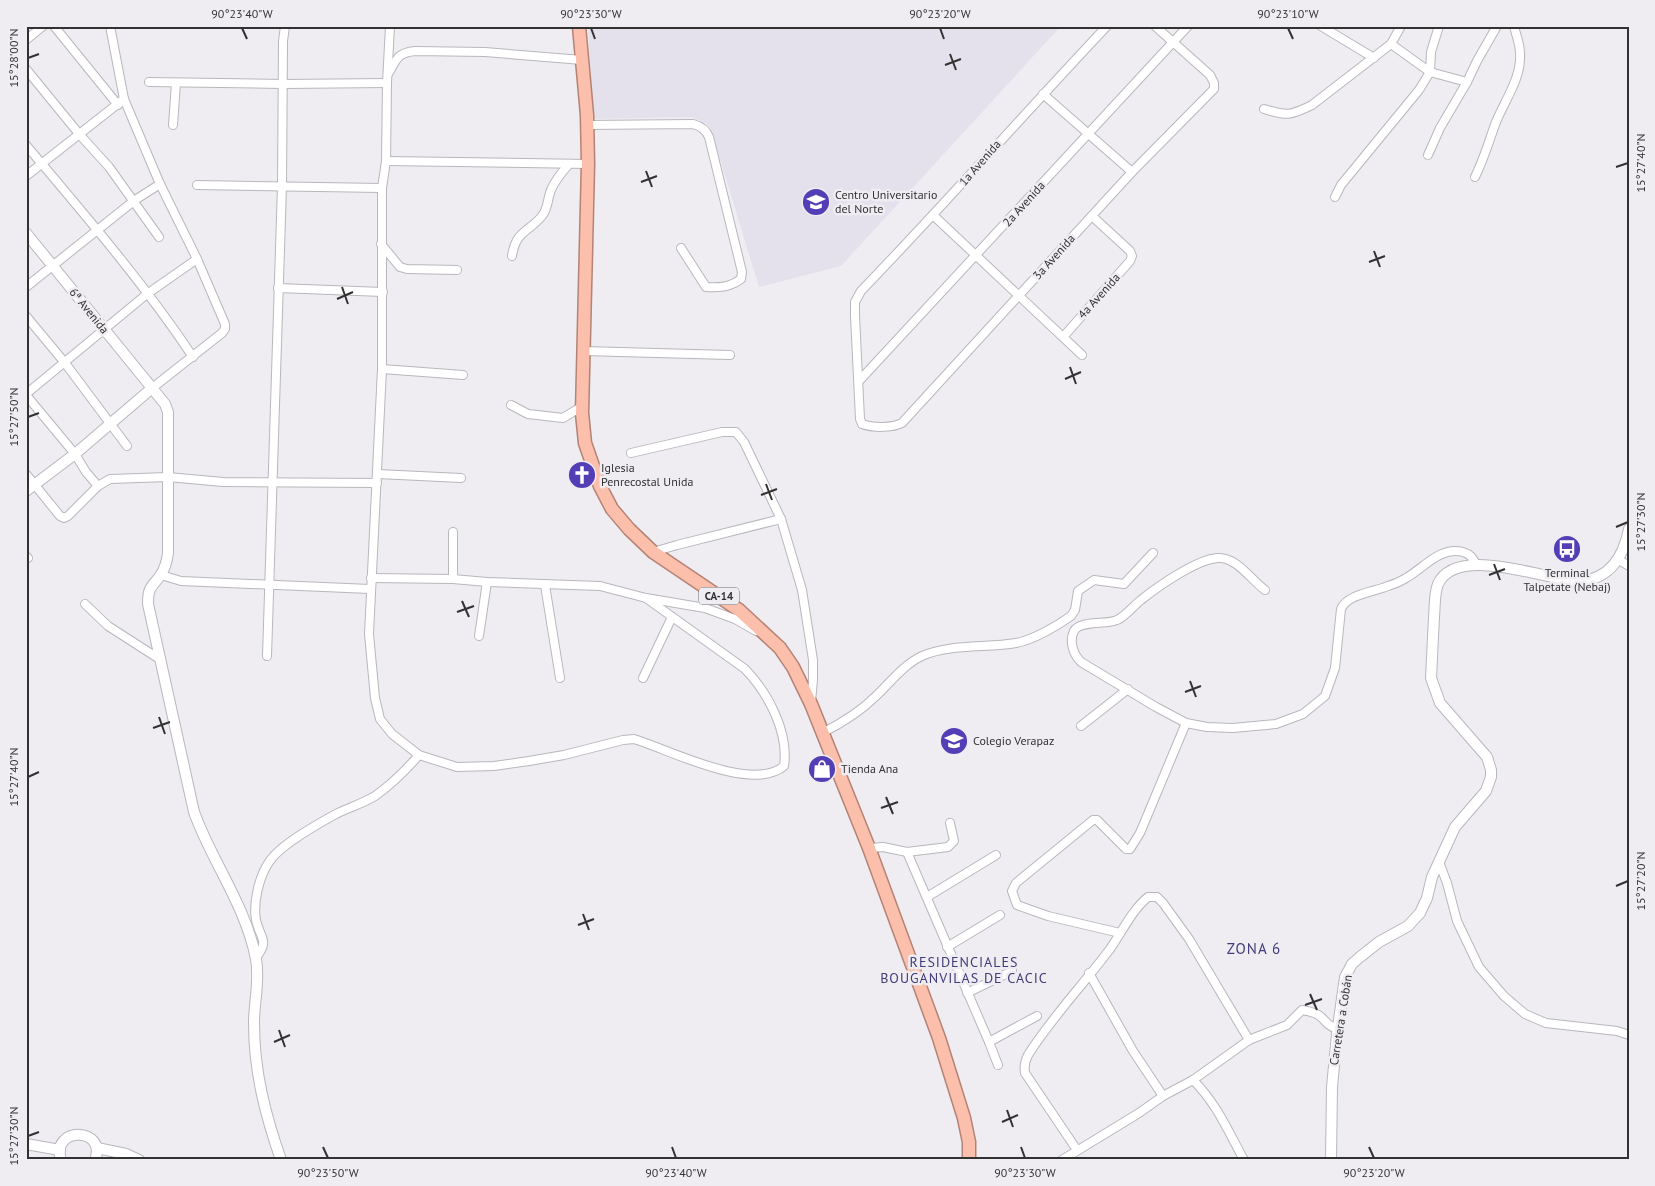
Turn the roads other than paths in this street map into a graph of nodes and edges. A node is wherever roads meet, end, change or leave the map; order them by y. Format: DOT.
graph roads {
  1 [pos="43,26"];
  2 [pos="54,26"];
  3 [pos="110,26"];
  4 [pos="285,26"];
  5 [pos="390,26"];
  6 [pos="580,26"];
  7 [pos="1107,26"];
  8 [pos="1155,26"];
  9 [pos="1188,26"];
  10 [pos="1320,26"];
  11 [pos="1401,26"];
  12 [pos="1439,26"];
  13 [pos="1497,26"];
  14 [pos="1514,26"];
  15 [pos="26,40"];
  16 [pos="1173,42"];
  17 [pos="1391,44"];
  18 [pos="1374,58"];
  19 [pos="582,60"];
  20 [pos="26,69"];
  21 [pos="1430,72"];
  22 [pos="387,79"];
  23 [pos="149,82"];
  24 [pos="1467,82"];
  25 [pos="176,83"];
  26 [pos="283,84"];
  27 [pos="1043,94"];
  28 [pos="121,102"];
  29 [pos="1264,109"];
  30 [pos="587,124"];
  31 [pos="174,125"];
  32 [pos="1087,134"];
  33 [pos="80,135"];
  34 [pos="26,145"];
  35 [pos="1428,155"];
  36 [pos="386,162"];
  37 [pos="42,164"];
  38 [pos="569,164"];
  39 [pos="588,164"];
  40 [pos="1132,172"];
  41 [pos="26,176"];
  42 [pos="1475,177"];
  43 [pos="160,184"];
  44 [pos="197,185"];
  45 [pos="282,186"];
  46 [pos="382,188"];
  47 [pos="1335,197"];
  48 [pos="135,200"];
  49 [pos="934,216"];
  50 [pos="1092,216"];
  51 [pos="97,230"];
  52 [pos="26,233"];
  53 [pos="159,236"];
  54 [pos="382,244"];
  55 [pos="681,248"];
  56 [pos="512,256"];
  57 [pos="976,257"];
  58 [pos="197,259"];
  59 [pos="53,266"];
  60 [pos="456,270"];
  61 [pos="26,287"];
  62 [pos="278,288"];
  63 [pos="383,292"];
  64 [pos="147,294"];
  65 [pos="1020,295"];
  66 [pos="26,316"];
  67 [pos="104,329"];
  68 [pos="1064,336"];
  69 [pos="582,351"];
  70 [pos="730,355"];
  71 [pos="1082,355"];
  72 [pos="193,356"];
  73 [pos="64,363"];
  74 [pos="382,369"];
  75 [pos="463,375"];
  76 [pos="859,381"];
  77 [pos="152,389"];
  78 [pos="26,394"];
  79 [pos="511,405"];
  80 [pos="582,407"];
  81 [pos="111,423"];
  82 [pos="127,446"];
  83 [pos="631,453"];
  84 [pos="75,454"];
  85 [pos="26,474"];
  86 [pos="168,476"];
  87 [pos="377,478"];
  88 [pos="461,478"];
  89 [pos="272,482"];
  90 [pos="98,486"];
  91 [pos="30,488"];
  92 [pos="781,519"];
  93 [pos="1629,529"];
  94 [pos="453,532"];
  95 [pos="653,552"];
  96 [pos="1153,553"];
  97 [pos="1619,560"];
  98 [pos="1476,564"];
  99 [pos="1629,566"];
  100 [pos="160,575"];
  101 [pos="371,578"];
  102 [pos="453,580"];
  103 [pos="487,582"];
  104 [pos="269,585"];
  105 [pos="545,585"];
  106 [pos="370,589"];
  107 [pos="1264,590"];
  108 [pos="646,598"];
  109 [pos="85,604"];
  110 [pos="672,617"];
  111 [pos="479,636"];
  112 [pos="766,636"];
  113 [pos="267,656"];
  114 [pos="161,660"];
  115 [pos="560,678"];
  116 [pos="643,678"];
  117 [pos="1128,690"];
  118 [pos="810,704"];
  119 [pos="1186,723"];
  120 [pos="1081,726"];
  121 [pos="822,734"];
  122 [pos="419,755"];
  123 [pos="950,823"];
  124 [pos="868,848"];
  125 [pos="906,852"];
  126 [pos="996,855"];
  127 [pos="1439,862"];
  128 [pos="927,897"];
  129 [pos="1000,915"];
  130 [pos="1120,933"];
  131 [pos="947,947"];
  132 [pos="256,958"];
  133 [pos="1012,971"];
  134 [pos="1089,973"];
  135 [pos="967,993"];
  136 [pos="1037,1016"];
  137 [pos="1337,1029"];
  138 [pos="1629,1035"];
  139 [pos="1248,1040"];
  140 [pos="990,1042"];
  141 [pos="998,1065"];
  142 [pos="1193,1080"];
  143 [pos="1163,1096"];
  144 [pos="26,1144"];
  145 [pos="97,1148"];
  146 [pos="1077,1150"];
  147 [pos="61,1155"];
  148 [pos="1332,1155"];
  149 [pos="95,1160"];
  150 [pos="139,1160"];
  151 [pos="281,1160"];
  152 [pos="969,1160"];
  153 [pos="1062,1160"];
  154 [pos="1244,1160"];
  155 [pos="1325,1160"];
  1 -- 15 [label="street"];
  2 -- 28 [label="street"];
  3 -- 28 [label="street"];
  4 -- 26 [label="street"];
  5 -- 22 [label="street"];
  6 -- 19 [label="highway, CA-14"];
  7 -- 27 [label="street, 1a Avenida"];
  8 -- 16 [label="street"];
  9 -- 16 [label="street, 2a Avenida"];
  10 -- 18 [label="street"];
  11 -- 17 [label="street"];
  12 -- 21 [label="street"];
  13 -- 24 [label="street"];
  14 -- 42 [label="street"];
  16 -- 32 [label="street, 2a Avenida"];
  16 -- 40 [label="street, 3a Avenida"];
  17 -- 18 [label="street"];
  17 -- 21 [label="street"];
  18 -- 29 [label="street"];
  19 -- 22 [label="street"];
  19 -- 30 [label="highway, CA-14"];
  20 -- 33 [label="street"];
  21 -- 24 [label="street"];
  21 -- 47 [label="street"];
  22 -- 26 [label="street"];
  22 -- 36 [label="street"];
  23 -- 25 [label="street"];
  24 -- 35 [label="street"];
  25 -- 26 [label="street"];
  25 -- 31 [label="street"];
  26 -- 45 [label="street"];
  27 -- 32 [label="street"];
  27 -- 49 [label="street, 1a Avenida"];
  28 -- 33 [label="street"];
  28 -- 43 [label="street"];
  30 -- 39 [label="highway, CA-14"];
  30 -- 55 [label="street"];
  32 -- 40 [label="street"];
  32 -- 57 [label="street, 2a Avenida"];
  33 -- 37 [label="street"];
  33 -- 48 [label="street"];
  34 -- 37 [label="street"];
  36 -- 38 [label="street"];
  36 -- 46 [label="street"];
  37 -- 41 [label="street"];
  37 -- 51 [label="street"];
  38 -- 39 [label="street"];
  38 -- 56 [label="street"];
  39 -- 69 [label="highway, CA-14"];
  40 -- 50 [label="street, 3a Avenida"];
  43 -- 48 [label="street"];
  43 -- 58 [label="street"];
  44 -- 45 [label="street"];
  45 -- 46 [label="street"];
  45 -- 62 [label="street"];
  46 -- 54 [label="street"];
  48 -- 51 [label="street"];
  48 -- 53 [label="street"];
  49 -- 57 [label="street"];
  49 -- 76 [label="street, 1a Avenida"];
  50 -- 65 [label="street, 3a Avenida"];
  50 -- 68 [label="street, 4a Avenida"];
  51 -- 59 [label="street"];
  51 -- 64 [label="street"];
  52 -- 59 [label="street, 6ª Avenida"];
  54 -- 60 [label="street"];
  54 -- 63 [label="street"];
  57 -- 65 [label="street"];
  57 -- 76 [label="street, 2a Avenida"];
  58 -- 64 [label="street"];
  58 -- 72 [label="street"];
  59 -- 61 [label="street"];
  59 -- 67 [label="street, 6ª Avenida"];
  62 -- 63 [label="street"];
  62 -- 89 [label="street"];
  63 -- 74 [label="street"];
  64 -- 67 [label="street"];
  64 -- 72 [label="street"];
  65 -- 68 [label="street"];
  65 -- 76 [label="street, 3a Avenida"];
  66 -- 73 [label="street"];
  67 -- 73 [label="street"];
  67 -- 77 [label="street, 6ª Avenida"];
  68 -- 71 [label="street"];
  69 -- 70 [label="street"];
  69 -- 80 [label="highway, CA-14"];
  72 -- 77 [label="street"];
  73 -- 78 [label="street"];
  73 -- 81 [label="street"];
  74 -- 75 [label="street"];
  74 -- 87 [label="street"];
  77 -- 81 [label="street"];
  77 -- 86 [label="street, 6ª Avenida"];
  78 -- 84 [label="street"];
  79 -- 80 [label="street"];
  80 -- 95 [label="highway, CA-14"];
  81 -- 82 [label="street"];
  81 -- 84 [label="street"];
  83 -- 92 [label="street"];
  84 -- 90 [label="street"];
  84 -- 91 [label="street"];
  85 -- 91 [label="street"];
  86 -- 89 [label="street"];
  86 -- 90 [label="street"];
  86 -- 100 [label="street, 6ª Avenida"];
  87 -- 88 [label="street"];
  87 -- 89 [label="street"];
  87 -- 101 [label="street"];
  89 -- 104 [label="street"];
  90 -- 91 [label="street"];
  92 -- 95 [label="street"];
  92 -- 118 [label="street"];
  93 -- 97 [label="street"];
  94 -- 102 [label="street"];
  95 -- 112 [label="highway, CA-14"];
  96 -- 121 [label="street"];
  97 -- 98 [label="street, Carretera a Cobán"];
  97 -- 99 [label="street"];
  98 -- 119 [label="street"];
  98 -- 127 [label="street, Carretera a Cobán"];
  100 -- 104 [label="street"];
  100 -- 114 [label="street, 6ª Avenida"];
  101 -- 102 [label="street"];
  101 -- 106 [label="street"];
  102 -- 103 [label="street"];
  103 -- 105 [label="street"];
  103 -- 111 [label="street"];
  104 -- 106 [label="street"];
  104 -- 113 [label="street"];
  105 -- 108 [label="street"];
  105 -- 115 [label="street"];
  106 -- 122 [label="street"];
  107 -- 117 [label="street"];
  108 -- 110 [label="street"];
  108 -- 112 [label="street"];
  109 -- 114 [label="street"];
  110 -- 116 [label="street"];
  110 -- 122 [label="street"];
  112 -- 118 [label="highway, CA-14"];
  114 -- 132 [label="street, 6ª Avenida"];
  117 -- 119 [label="street"];
  117 -- 120 [label="street"];
  118 -- 121 [label="highway, CA-14"];
  119 -- 130 [label="street"];
  121 -- 124 [label="highway, CA-14"];
  122 -- 132 [label="street"];
  123 -- 125 [label="street"];
  124 -- 125 [label="street"];
  124 -- 152 [label="highway, CA-14"];
  125 -- 128 [label="street"];
  126 -- 128 [label="street"];
  127 -- 137 [label="street, Carretera a Cobán"];
  127 -- 138 [label="street"];
  128 -- 131 [label="street"];
  129 -- 131 [label="street"];
  130 -- 134 [label="street"];
  130 -- 139 [label="street"];
  131 -- 135 [label="street"];
  132 -- 151 [label="street, 6ª Avenida"];
  133 -- 135 [label="street"];
  134 -- 143 [label="street"];
  134 -- 146 [label="street"];
  135 -- 140 [label="street"];
  136 -- 140 [label="street"];
  137 -- 139 [label="street"];
  137 -- 148 [label="street, Carretera a Cobán"];
  139 -- 142 [label="street"];
  140 -- 141 [label="street"];
  142 -- 143 [label="street"];
  142 -- 154 [label="street"];
  143 -- 146 [label="street"];
  144 -- 147 [label="street"];
  145 -- 147 [label="street"];
  145 -- 149 [label="street"];
  145 -- 150 [label="street"];
  146 -- 153 [label="street"];
  148 -- 155 [label="street"];
}
